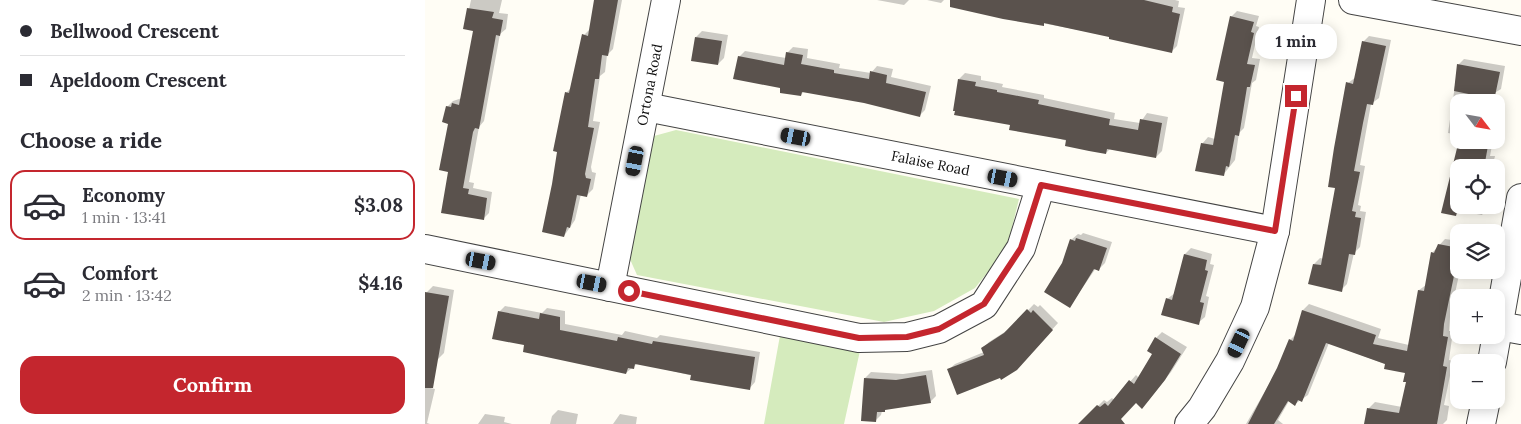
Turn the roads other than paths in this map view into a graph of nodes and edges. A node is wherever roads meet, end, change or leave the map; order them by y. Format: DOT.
graph roads {
  1 [pos="667,0"];
  2 [pos="1311,0"];
  3 [pos="1353,0"];
  4 [pos="1521,31"];
  5 [pos="646,107"];
  6 [pos="1041,185"];
  7 [pos="1521,198"];
  8 [pos="1275,231"];
  9 [pos="425,249"];
  10 [pos="610,287"];
  11 [pos="1510,328"];
  12 [pos="1496,354"];
  13 [pos="1484,409"];
  14 [pos="1189,424"];
  15 [pos="1481,424"];
  1 -- 5 [label="street, Ortona Road"];
  2 -- 8 [label="street"];
  3 -- 4 [label="street"];
  5 -- 6 [label="street, Falaise Road"];
  5 -- 10 [label="street, Ortona Road"];
  6 -- 8 [label="street, Falaise Road"];
  6 -- 10 [label="street"];
  7 -- 11 [label="street"];
  8 -- 14 [label="street"];
  9 -- 10 [label="street"];
  11 -- 12 [label="street"];
  13 -- 15 [label="street"];
}
